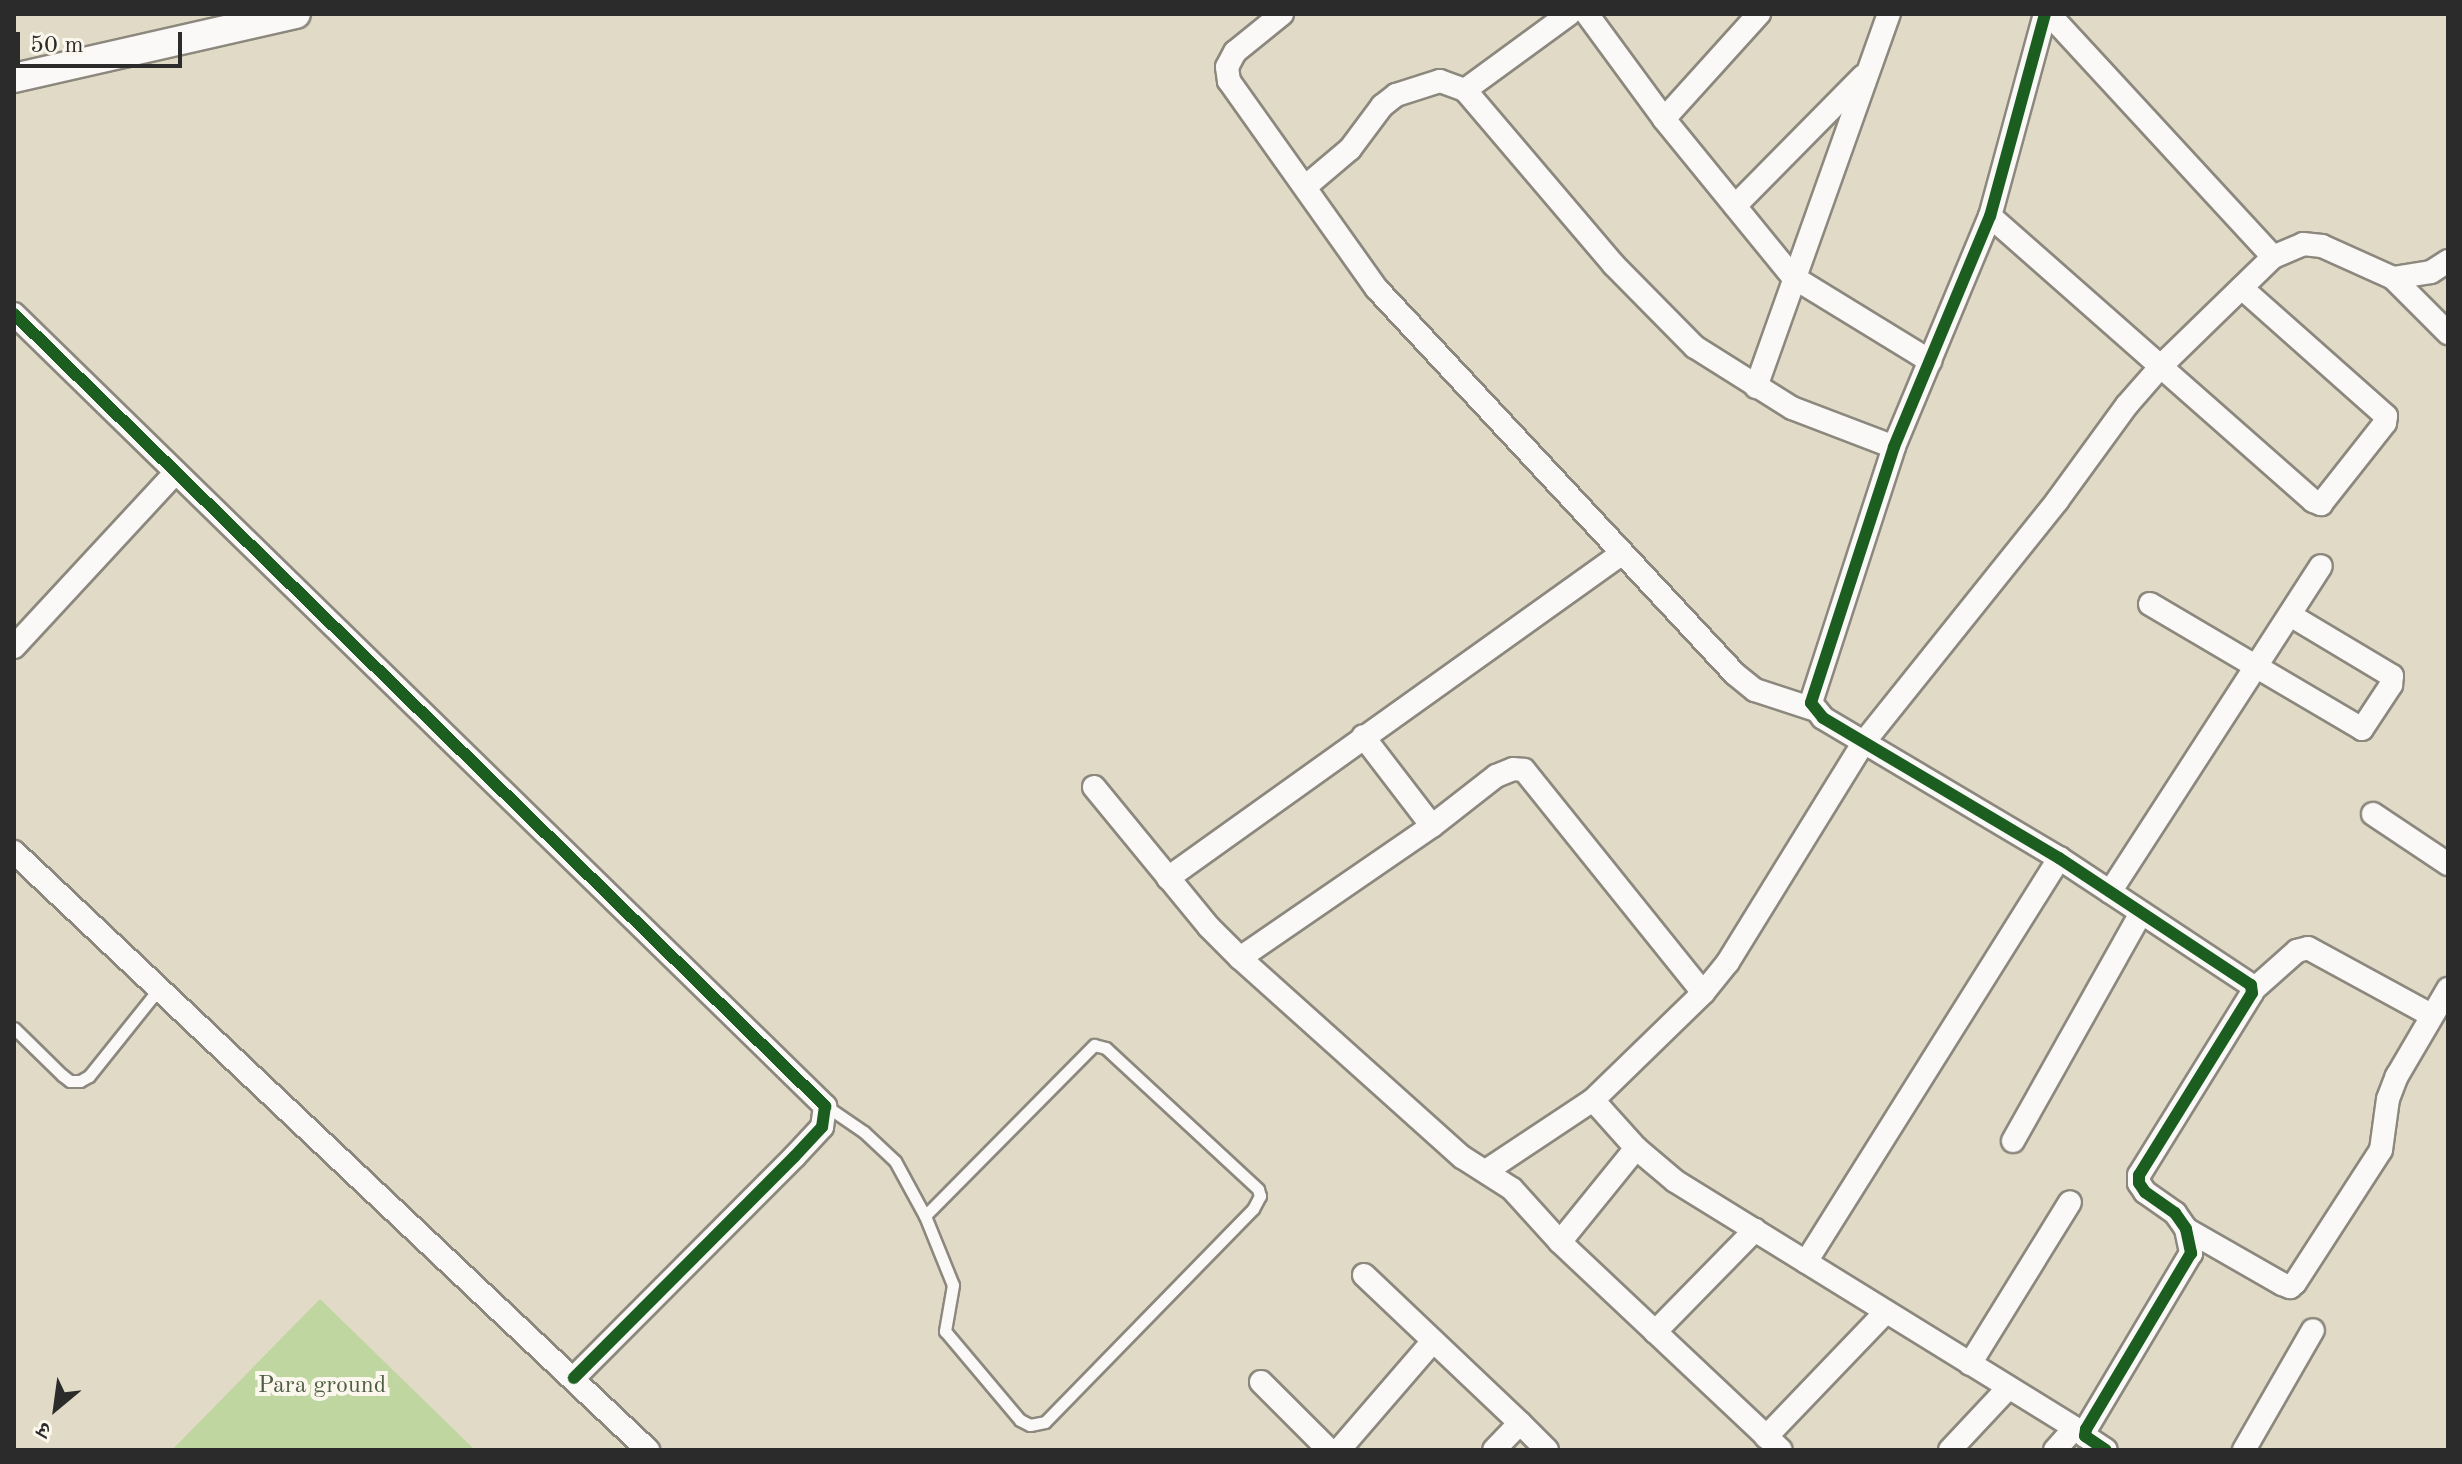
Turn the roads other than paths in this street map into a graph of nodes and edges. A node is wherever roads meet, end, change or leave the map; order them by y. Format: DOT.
graph roads {
  1 [pos="296,14"];
  2 [pos="1282,14"];
  3 [pos="1569,14"];
  4 [pos="1587,14"];
  5 [pos="1759,14"];
  6 [pos="1889,14"];
  7 [pos="2047,14"];
  8 [pos="1869,70"];
  9 [pos="14,78"];
  10 [pos="1465,90"];
  11 [pos="1664,119"];
  12 [pos="1305,187"];
  13 [pos="1735,206"];
  14 [pos="1990,216"];
  15 [pos="2273,257"];
  16 [pos="2448,261"];
  17 [pos="1793,277"];
  18 [pos="2393,278"];
  19 [pos="2242,288"];
  20 [pos="14,314"];
  21 [pos="2448,333"];
  22 [pos="1930,361"];
  23 [pos="2162,365"];
  24 [pos="1756,387"];
  25 [pos="1894,447"];
  26 [pos="176,472"];
  27 [pos="1621,554"];
  28 [pos="2321,566"];
  29 [pos="2150,604"];
  30 [pos="2290,615"];
  31 [pos="14,647"];
  32 [pos="2255,668"];
  33 [pos="1813,709"];
  34 [pos="1363,736"];
  35 [pos="1864,742"];
  36 [pos="1094,787"];
  37 [pos="2373,814"];
  38 [pos="1432,826"];
  39 [pos="14,852"];
  40 [pos="2059,858"];
  41 [pos="2448,864"];
  42 [pos="1168,878"];
  43 [pos="2110,892"];
  44 [pos="2141,913"];
  45 [pos="1240,958"];
  46 [pos="2448,989"];
  47 [pos="158,990"];
  48 [pos="2253,990"];
  49 [pos="1703,993"];
  50 [pos="2431,1015"];
  51 [pos="14,1028"];
  52 [pos="1593,1100"];
  53 [pos="825,1106"];
  54 [pos="2013,1141"];
  55 [pos="1636,1148"];
  56 [pos="1486,1171"];
  57 [pos="2070,1202"];
  58 [pos="925,1216"];
  59 [pos="2186,1229"];
  60 [pos="1755,1230"];
  61 [pos="1560,1242"];
  62 [pos="1806,1262"];
  63 [pos="1364,1275"];
  64 [pos="1886,1312"];
  65 [pos="2313,1330"];
  66 [pos="1655,1332"];
  67 [pos="1433,1341"];
  68 [pos="1970,1364"];
  69 [pos="574,1378"];
  70 [pos="1261,1382"];
  71 [pos="2008,1388"];
  72 [pos="1520,1423"];
  73 [pos="2078,1432"];
  74 [pos="1774,1443"];
  75 [pos="648,1450"];
  76 [pos="1329,1450"];
  77 [pos="1339,1450"];
  78 [pos="1494,1450"];
  79 [pos="1547,1450"];
  80 [pos="1950,1450"];
  81 [pos="2055,1450"];
  82 [pos="2106,1450"];
  83 [pos="2244,1450"];
  1 -- 9 [label="street"];
  2 -- 12 [label="street"];
  3 -- 10 [label="street"];
  4 -- 11 [label="street"];
  5 -- 11 [label="street"];
  6 -- 8 [label="street"];
  7 -- 14 [label="street"];
  7 -- 15 [label="street"];
  8 -- 13 [label="street"];
  8 -- 17 [label="street"];
  10 -- 12 [label="street"];
  10 -- 24 [label="street"];
  11 -- 13 [label="street"];
  12 -- 27 [label="street"];
  13 -- 17 [label="street"];
  14 -- 22 [label="street"];
  14 -- 23 [label="street"];
  15 -- 18 [label="street"];
  15 -- 19 [label="street"];
  16 -- 18 [label="street"];
  17 -- 22 [label="street"];
  17 -- 24 [label="street"];
  18 -- 21 [label="street"];
  19 -- 23 [label="street"];
  19 -- 23 [label="street"];
  20 -- 26 [label="street"];
  22 -- 25 [label="street"];
  23 -- 35 [label="street"];
  24 -- 25 [label="street"];
  25 -- 33 [label="street"];
  26 -- 31 [label="street"];
  26 -- 53 [label="street"];
  27 -- 33 [label="street"];
  27 -- 34 [label="street"];
  28 -- 30 [label="street"];
  29 -- 32 [label="street"];
  30 -- 32 [label="street"];
  30 -- 32 [label="street"];
  32 -- 43 [label="street"];
  33 -- 35 [label="street"];
  34 -- 38 [label="street"];
  34 -- 42 [label="street"];
  35 -- 40 [label="street"];
  35 -- 49 [label="street"];
  36 -- 42 [label="street"];
  37 -- 41 [label="street"];
  38 -- 45 [label="street"];
  38 -- 49 [label="street"];
  39 -- 47 [label="street"];
  40 -- 43 [label="street"];
  40 -- 62 [label="street"];
  42 -- 45 [label="street"];
  43 -- 44 [label="street"];
  44 -- 48 [label="street"];
  44 -- 54 [label="street"];
  45 -- 56 [label="street"];
  46 -- 50 [label="street"];
  47 -- 51 [label="lane"];
  47 -- 69 [label="street"];
  48 -- 50 [label="street"];
  48 -- 59 [label="street"];
  49 -- 52 [label="street"];
  50 -- 59 [label="street"];
  52 -- 55 [label="street"];
  52 -- 56 [label="street"];
  53 -- 58 [label="lane"];
  53 -- 69 [label="street"];
  55 -- 60 [label="street"];
  55 -- 61 [label="street"];
  56 -- 61 [label="street"];
  57 -- 68 [label="street"];
  58 -- 58 [label="lane"];
  59 -- 73 [label="street"];
  60 -- 62 [label="street"];
  60 -- 66 [label="street"];
  61 -- 66 [label="street"];
  62 -- 64 [label="street"];
  63 -- 67 [label="street"];
  64 -- 68 [label="street"];
  64 -- 74 [label="street"];
  65 -- 83 [label="street"];
  66 -- 74 [label="street"];
  67 -- 72 [label="street"];
  67 -- 77 [label="street"];
  68 -- 71 [label="street"];
  69 -- 75 [label="street"];
  70 -- 76 [label="street"];
  71 -- 73 [label="street"];
  71 -- 80 [label="street"];
  72 -- 78 [label="street"];
  72 -- 79 [label="street"];
  73 -- 81 [label="street"];
  73 -- 82 [label="street"];
}
